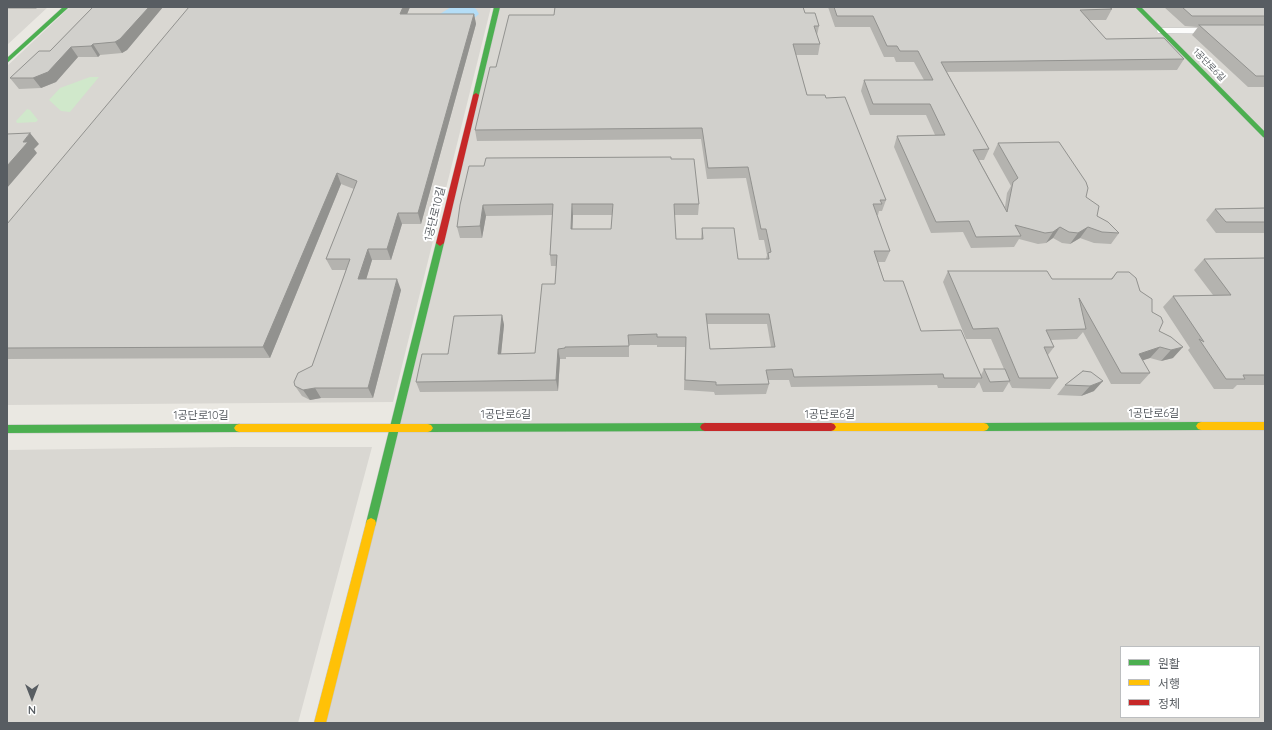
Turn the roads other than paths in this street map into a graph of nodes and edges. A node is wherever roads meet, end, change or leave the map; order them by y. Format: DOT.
graph roads {
  1 [pos="56,7"];
  2 [pos="66,7"];
  3 [pos="497,7"];
  4 [pos="1138,7"];
  5 [pos="1265,30"];
  6 [pos="1162,31"];
  7 [pos="7,52"];
  8 [pos="7,61"];
  9 [pos="1265,136"];
  10 [pos="1265,426"];
  11 [pos="7,428"];
  12 [pos="396,428"];
  13 [pos="320,723"];
  1 -- 7 [label="street"];
  2 -- 8 [label="street"];
  3 -- 12 [label="street, 1공단로10길"];
  4 -- 6 [label="street, 1공단로6길"];
  5 -- 6 [label="street"];
  6 -- 9 [label="street, 1공단로6길"];
  10 -- 12 [label="street, 1공단로6길"];
  11 -- 12 [label="street, 1공단로10길"];
  12 -- 13 [label="street, 1공단로10길"];
}
